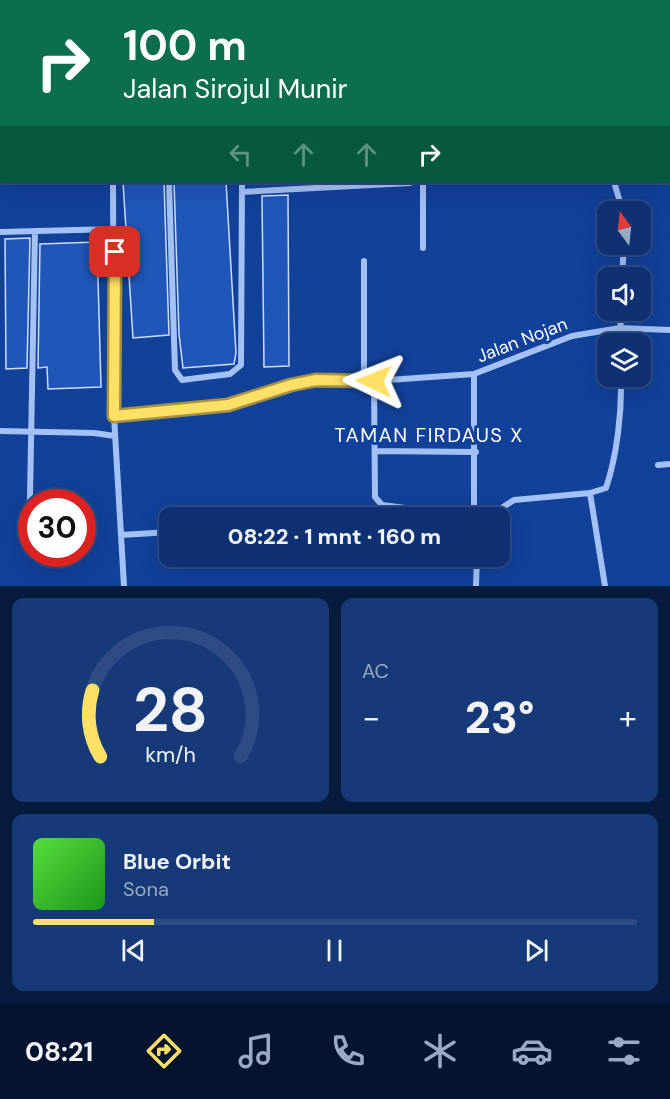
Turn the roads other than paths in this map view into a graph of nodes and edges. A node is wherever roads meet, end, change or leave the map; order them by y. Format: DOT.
graph roads {
  1 [pos="113,183"];
  2 [pos="169,183"];
  3 [pos="242,183"];
  4 [pos="410,183"];
  5 [pos="423,183"];
  6 [pos="614,183"];
  7 [pos="242,192"];
  8 [pos="620,201"];
  9 [pos="115,228"];
  10 [pos="35,231"];
  11 [pos="0,232"];
  12 [pos="423,248"];
  13 [pos="364,261"];
  14 [pos="620,321"];
  15 [pos="620,328"];
  16 [pos="670,330"];
  17 [pos="620,333"];
  18 [pos="474,374"];
  19 [pos="364,380"];
  20 [pos="374,381"];
  21 [pos="621,387"];
  22 [pos="114,416"];
  23 [pos="33,430"];
  24 [pos="0,431"];
  25 [pos="115,436"];
  26 [pos="376,451"];
  27 [pos="476,452"];
  28 [pos="670,464"];
  29 [pos="658,465"];
  30 [pos="31,489"];
  31 [pos="590,493"];
  32 [pos="398,507"];
  33 [pos="474,507"];
  34 [pos="503,507"];
  35 [pos="159,533"];
  36 [pos="121,535"];
  37 [pos="477,567"];
  38 [pos="124,586"];
  39 [pos="476,586"];
  40 [pos="605,586"];
  1 -- 9 [label="street"];
  2 -- 7 [label="street"];
  3 -- 7 [label="street"];
  4 -- 7 [label="street"];
  5 -- 12 [label="street"];
  6 -- 8 [label="street"];
  9 -- 10 [label="street"];
  9 -- 22 [label="street"];
  10 -- 11 [label="street"];
  10 -- 23 [label="street"];
  13 -- 19 [label="street"];
  14 -- 15 [label="street"];
  15 -- 16 [label="street, Jalan Nojan"];
  15 -- 17 [label="street"];
  15 -- 18 [label="street, Jalan Nojan"];
  18 -- 20 [label="street, Jalan Nojan"];
  18 -- 27 [label="street"];
  19 -- 20 [label="street, Jalan Nojan"];
  19 -- 22 [label="street, Jalan Nojan"];
  20 -- 26 [label="street"];
  21 -- 31 [label="street"];
  22 -- 25 [label="street"];
  23 -- 24 [label="street"];
  23 -- 25 [label="street"];
  23 -- 30 [label="street"];
  25 -- 36 [label="street"];
  26 -- 27 [label="street"];
  26 -- 32 [label="street"];
  27 -- 33 [label="street"];
  28 -- 29 [label="street"];
  31 -- 34 [label="street"];
  31 -- 40 [label="street"];
  35 -- 36 [label="street"];
  36 -- 38 [label="street"];
  37 -- 39 [label="street"];
}
